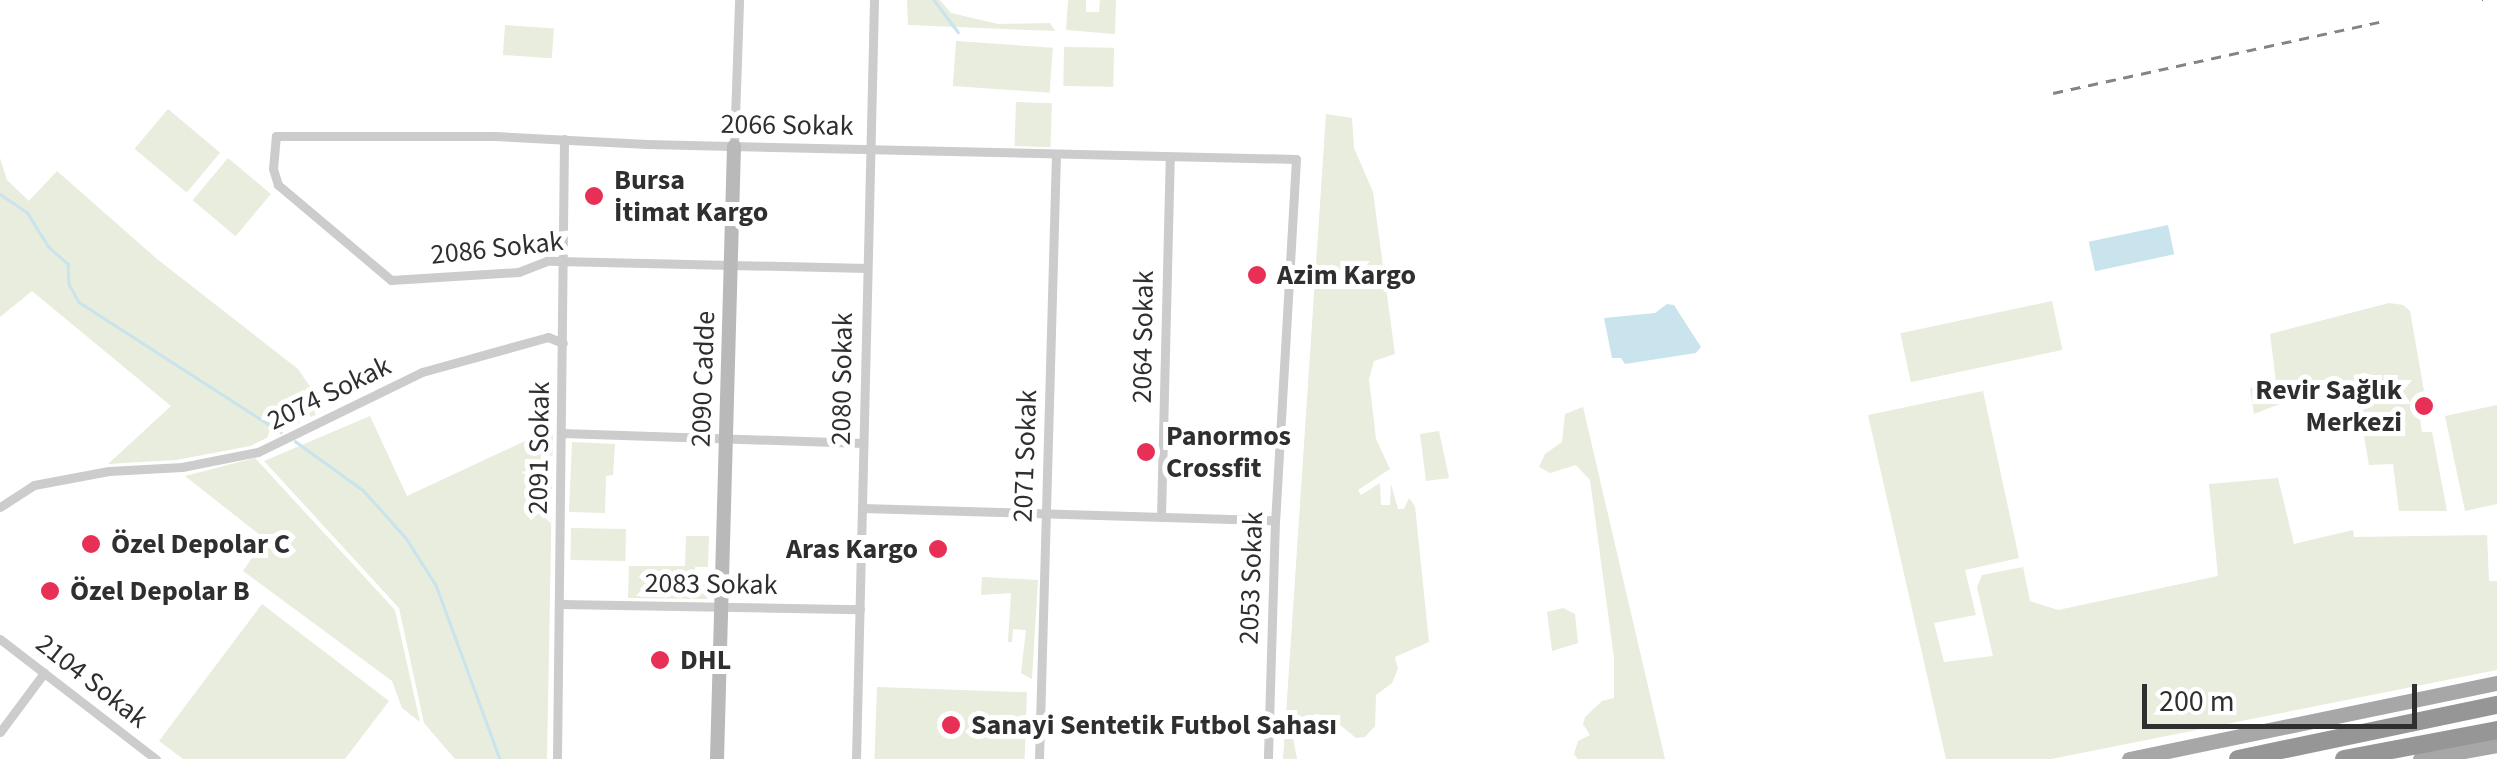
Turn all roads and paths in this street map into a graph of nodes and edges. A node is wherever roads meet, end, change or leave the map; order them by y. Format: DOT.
graph roads {
  1 [pos="740,0"];
  2 [pos="874,0"];
  3 [pos="276,136"];
  4 [pos="564,139"];
  5 [pos="734,146"];
  6 [pos="869,150"];
  7 [pos="1056,154"];
  8 [pos="1170,157"];
  9 [pos="1296,159"];
  10 [pos="563,262"];
  11 [pos="731,265"];
  12 [pos="866,268"];
  13 [pos="563,343"];
  14 [pos="562,433"];
  15 [pos="726,438"];
  16 [pos="863,443"];
  17 [pos="0,506"];
  18 [pos="862,508"];
  19 [pos="1046,514"];
  20 [pos="1160,517"];
  21 [pos="1275,520"];
  22 [pos="561,604"];
  23 [pos="721,607"];
  24 [pos="860,609"];
  25 [pos="0,639"];
  26 [pos="44,673"];
  27 [pos="2497,684"];
  28 [pos="2497,705"];
  29 [pos="2497,730"];
  30 [pos="0,732"];
  31 [pos="2497,745"];
  32 [pos="156,759"];
  33 [pos="557,759"];
  34 [pos="717,759"];
  35 [pos="856,759"];
  36 [pos="1040,759"];
  37 [pos="1268,759"];
  38 [pos="2129,759"];
  39 [pos="2238,759"];
  40 [pos="2344,759"];
  41 [pos="2420,759"];
  1 -- 5 [label="street, 2090 Cadde"];
  2 -- 6 [label="street, 2080 Sokak"];
  3 -- 4 [label="street, 2066 Sokak"];
  3 -- 10 [label="street, 2086 Sokak"];
  4 -- 5 [label="street, 2066 Sokak"];
  4 -- 10 [label="street, 2091 Sokak"];
  5 -- 6 [label="street, 2066 Sokak"];
  5 -- 11 [label="street, 2090 Cadde"];
  6 -- 7 [label="street, 2066 Sokak"];
  6 -- 12 [label="street, 2080 Sokak"];
  7 -- 8 [label="street, 2066 Sokak"];
  7 -- 19 [label="street, 2071 Sokak"];
  8 -- 9 [label="street, 2066 Sokak"];
  8 -- 20 [label="street, 2064 Sokak"];
  9 -- 21 [label="street, 2053 Sokak"];
  10 -- 11 [label="street, 2086 Sokak"];
  10 -- 13 [label="street, 2091 Sokak"];
  11 -- 12 [label="street, 2086 Sokak"];
  11 -- 15 [label="street, 2090 Cadde"];
  12 -- 16 [label="street, 2080 Sokak"];
  13 -- 14 [label="street, 2091 Sokak"];
  13 -- 17 [label="street, 2074 Sokak"];
  14 -- 15 [label="street"];
  14 -- 22 [label="street, 2091 Sokak"];
  15 -- 16 [label="street"];
  15 -- 23 [label="street, 2090 Cadde"];
  16 -- 18 [label="street, 2080 Sokak"];
  18 -- 19 [label="street"];
  18 -- 24 [label="street, 2080 Sokak"];
  19 -- 20 [label="street"];
  19 -- 36 [label="street, 2071 Sokak"];
  20 -- 21 [label="street"];
  21 -- 37 [label="street, 2053 Sokak"];
  22 -- 23 [label="street, 2083 Sokak"];
  22 -- 33 [label="street, 2091 Sokak"];
  23 -- 24 [label="street, 2083 Sokak"];
  23 -- 34 [label="street, 2090 Cadde"];
  24 -- 35 [label="street, 2080 Sokak"];
  25 -- 26 [label="street, 2104 Sokak"];
  26 -- 30 [label="street"];
  26 -- 32 [label="street, 2104 Sokak"];
  27 -- 38 [label="main road"];
  28 -- 39 [label="highway"];
  29 -- 40 [label="highway"];
  31 -- 41 [label="main road"];
}
